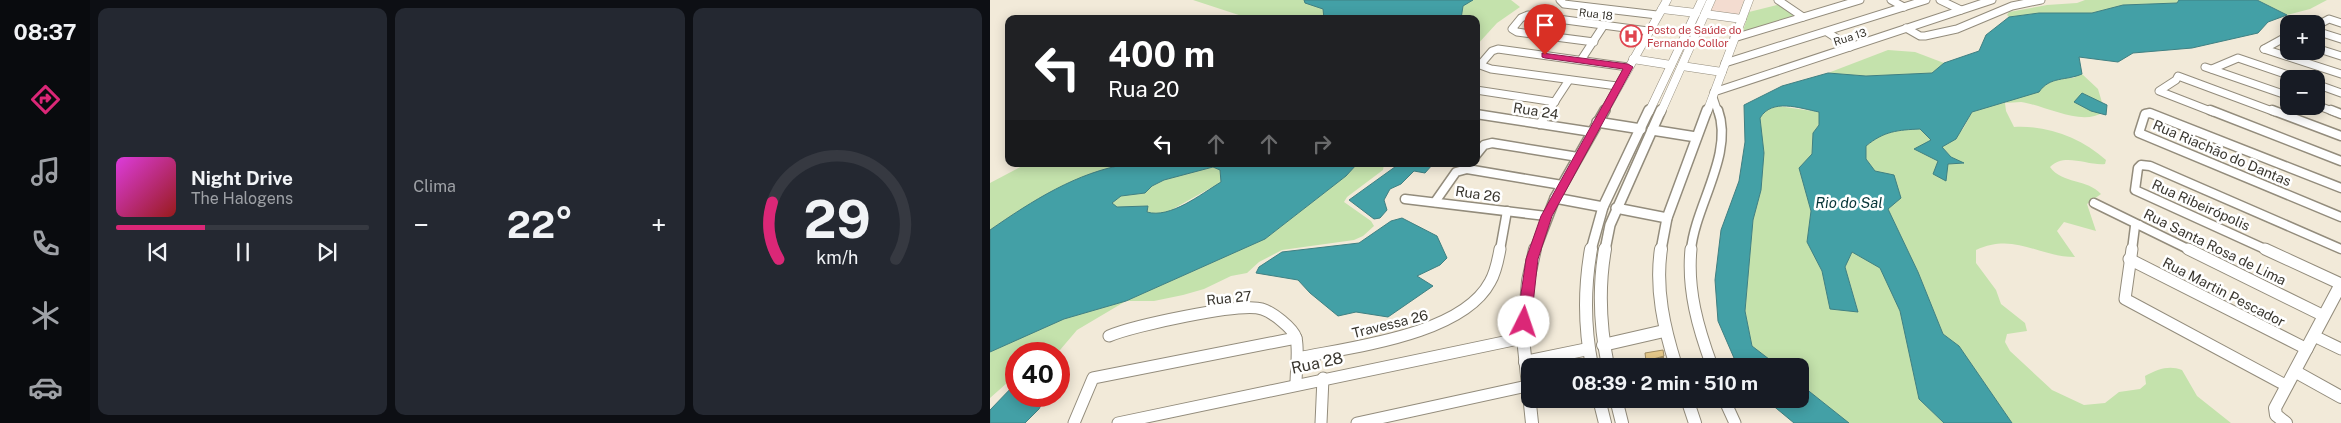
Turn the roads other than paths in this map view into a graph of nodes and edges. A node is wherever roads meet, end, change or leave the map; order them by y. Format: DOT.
graph roads {
  1 [pos="1560,0"];
  2 [pos="1702,0"];
  3 [pos="1712,0"];
  4 [pos="1749,0"];
  5 [pos="1794,0"];
  6 [pos="1860,0"];
  7 [pos="1891,0"];
  8 [pos="1926,0"];
  9 [pos="1940,0"];
  10 [pos="1992,0"];
  11 [pos="2041,0"];
  12 [pos="1780,2"];
  13 [pos="1904,7"];
  14 [pos="1662,8"];
  15 [pos="1961,10"];
  16 [pos="1700,14"];
  17 [pos="1803,17"];
  18 [pos="1742,19"];
  19 [pos="2325,22"];
  20 [pos="2341,23"];
  21 [pos="1604,25"];
  22 [pos="1906,28"];
  23 [pos="1648,31"];
  24 [pos="1827,32"];
  25 [pos="2325,34"];
  26 [pos="1734,38"];
  27 [pos="2341,39"];
  28 [pos="2280,40"];
  29 [pos="1594,42"];
  30 [pos="1850,47"];
  31 [pos="2325,51"];
  32 [pos="2280,54"];
  33 [pos="2341,56"];
  34 [pos="1581,60"];
  35 [pos="2298,60"];
  36 [pos="1630,63"];
  37 [pos="1677,65"];
  38 [pos="1723,68"];
  39 [pos="2208,68"];
  40 [pos="2280,72"];
  41 [pos="2341,74"];
  42 [pos="1569,80"];
  43 [pos="1617,86"];
  44 [pos="2325,87"];
  45 [pos="1480,91"];
  46 [pos="2280,93"];
  47 [pos="2341,93"];
  48 [pos="1714,95"];
  49 [pos="1554,102"];
  50 [pos="2325,108"];
  51 [pos="2341,114"];
  52 [pos="1480,115"];
  53 [pos="1597,122"];
  54 [pos="1540,124"];
  55 [pos="1641,129"];
  56 [pos="1652,130"];
  57 [pos="1592,132"];
  58 [pos="2341,136"];
  59 [pos="1696,138"];
  60 [pos="1480,150"];
  61 [pos="1578,157"];
  62 [pos="2341,161"];
  63 [pos="1466,167"];
  64 [pos="1473,167"];
  65 [pos="1562,185"];
  66 [pos="2341,188"];
  67 [pos="1555,198"];
  68 [pos="1405,199"];
  69 [pos="1435,202"];
  70 [pos="2094,203"];
  71 [pos="1603,207"];
  72 [pos="1616,208"];
  73 [pos="1507,212"];
  74 [pos="1546,216"];
  75 [pos="2341,217"];
  76 [pos="1667,218"];
  77 [pos="2139,225"];
  78 [pos="2341,249"];
  79 [pos="2129,259"];
  80 [pos="2341,284"];
  81 [pos="2336,304"];
  82 [pos="2324,316"];
  83 [pos="1664,332"];
  84 [pos="1110,336"];
  85 [pos="2314,336"];
  86 [pos="1296,338"];
  87 [pos="1523,338"];
  88 [pos="1603,345"];
  89 [pos="1588,349"];
  90 [pos="2306,349"];
  91 [pos="2341,349"];
  92 [pos="1298,358"];
  93 [pos="1525,358"];
  94 [pos="1544,358"];
  95 [pos="1590,358"];
  96 [pos="1606,358"];
  97 [pos="1673,358"];
  98 [pos="1709,358"];
  99 [pos="2296,372"];
  100 [pos="1323,378"];
  101 [pos="1296,384"];
  102 [pos="2287,386"];
  103 [pos="1521,387"];
  104 [pos="2341,397"];
  105 [pos="1530,408"];
  106 [pos="1601,408"];
  107 [pos="1618,408"];
  108 [pos="1690,408"];
  109 [pos="1728,408"];
  110 [pos="1384,420"];
  111 [pos="1074,423"];
  112 [pos="1118,423"];
  113 [pos="1321,423"];
  114 [pos="1357,423"];
  115 [pos="1532,423"];
  116 [pos="1605,423"];
  117 [pos="1622,423"];
  118 [pos="1695,423"];
  119 [pos="1735,423"];
  120 [pos="2286,423"];
  1 -- 14 [label="street"];
  2 -- 16 [label="street"];
  3 -- 16 [label="street"];
  4 -- 18 [label="street"];
  5 -- 12 [label="street"];
  6 -- 17 [label="street"];
  7 -- 13 [label="street"];
  8 -- 13 [label="street, Rua 13"];
  9 -- 15 [label="street"];
  10 -- 15 [label="street, Rua 13"];
  11 -- 22 [label="street"];
  12 -- 17 [label="street"];
  13 -- 24 [label="street, Rua 13"];
  14 -- 16 [label="street"];
  14 -- 23 [label="street"];
  15 -- 22 [label="street, Rua 13"];
  16 -- 18 [label="street"];
  16 -- 37 [label="street"];
  17 -- 26 [label="street"];
  18 -- 26 [label="street"];
  19 -- 20 [label="street"];
  21 -- 23 [label="street, Rua 18"];
  21 -- 29 [label="street"];
  21 -- 29 [label="street, Rua 18"];
  22 -- 30 [label="street, Rua 13"];
  23 -- 36 [label="street"];
  24 -- 30 [label="street"];
  24 -- 38 [label="street, Rua 13"];
  25 -- 27 [label="street"];
  26 -- 38 [label="street"];
  28 -- 32 [label="street"];
  29 -- 34 [label="street"];
  30 -- 48 [label="street, Rua 13"];
  31 -- 33 [label="street"];
  34 -- 36 [label="street"];
  34 -- 42 [label="street"];
  35 -- 41 [label="street"];
  36 -- 37 [label="street"];
  36 -- 43 [label="street"];
  37 -- 38 [label="street"];
  37 -- 55 [label="street"];
  37 -- 56 [label="street"];
  38 -- 48 [label="street"];
  39 -- 40 [label="street"];
  39 -- 46 [label="street"];
  42 -- 43 [label="street"];
  42 -- 49 [label="street"];
  43 -- 53 [label="street"];
  44 -- 47 [label="street"];
  45 -- 49 [label="street"];
  48 -- 59 [label="street"];
  48 -- 98 [label="street"];
  49 -- 54 [label="street"];
  50 -- 51 [label="street"];
  52 -- 54 [label="street, Rua 24"];
  53 -- 55 [label="street"];
  53 -- 57 [label="street"];
  54 -- 57 [label="street, Rua 24"];
  55 -- 71 [label="street"];
  56 -- 59 [label="street"];
  56 -- 72 [label="street"];
  57 -- 61 [label="street"];
  58 -- 62 [label="street"];
  59 -- 76 [label="street"];
  60 -- 61 [label="street"];
  61 -- 65 [label="street"];
  63 -- 69 [label="street"];
  64 -- 65 [label="street"];
  65 -- 67 [label="street"];
  66 -- 75 [label="street, Rua Riachão do Dantas"];
  67 -- 71 [label="street"];
  67 -- 74 [label="street"];
  68 -- 69 [label="street, Rua 26"];
  69 -- 73 [label="street, Rua 26"];
  70 -- 77 [label="street, Rua Santa Rosa de Lima"];
  71 -- 89 [label="street"];
  72 -- 76 [label="street"];
  72 -- 88 [label="street"];
  73 -- 74 [label="street, Rua 26"];
  73 -- 92 [label="street, Travessa 26"];
  74 -- 87 [label="street"];
  76 -- 83 [label="street"];
  77 -- 79 [label="street"];
  77 -- 82 [label="street, Rua Santa Rosa de Lima"];
  78 -- 80 [label="street, Rua Ribeirópolis"];
  79 -- 90 [label="street, Rua Martin Pescador"];
  79 -- 102 [label="street"];
  80 -- 81 [label="street"];
  81 -- 82 [label="street"];
  82 -- 85 [label="street"];
  83 -- 88 [label="street"];
  83 -- 97 [label="street"];
  84 -- 86 [label="street, Rua 27"];
  85 -- 90 [label="street"];
  85 -- 91 [label="street"];
  86 -- 92 [label="street"];
  86 -- 111 [label="street, Rua 28"];
  87 -- 93 [label="street"];
  87 -- 100 [label="street, Rua 28"];
  88 -- 96 [label="street"];
  89 -- 94 [label="street"];
  89 -- 95 [label="street"];
  90 -- 99 [label="street"];
  92 -- 101 [label="street"];
  99 -- 102 [label="street"];
  99 -- 104 [label="street"];
  100 -- 101 [label="street, Rua 28"];
  100 -- 113 [label="street"];
  101 -- 112 [label="street, Rua 28"];
  102 -- 120 [label="street"];
  103 -- 110 [label="street"];
  105 -- 115 [label="street"];
  106 -- 116 [label="street"];
  107 -- 117 [label="street"];
  108 -- 118 [label="street"];
  109 -- 119 [label="street"];
  110 -- 114 [label="street"];
}
